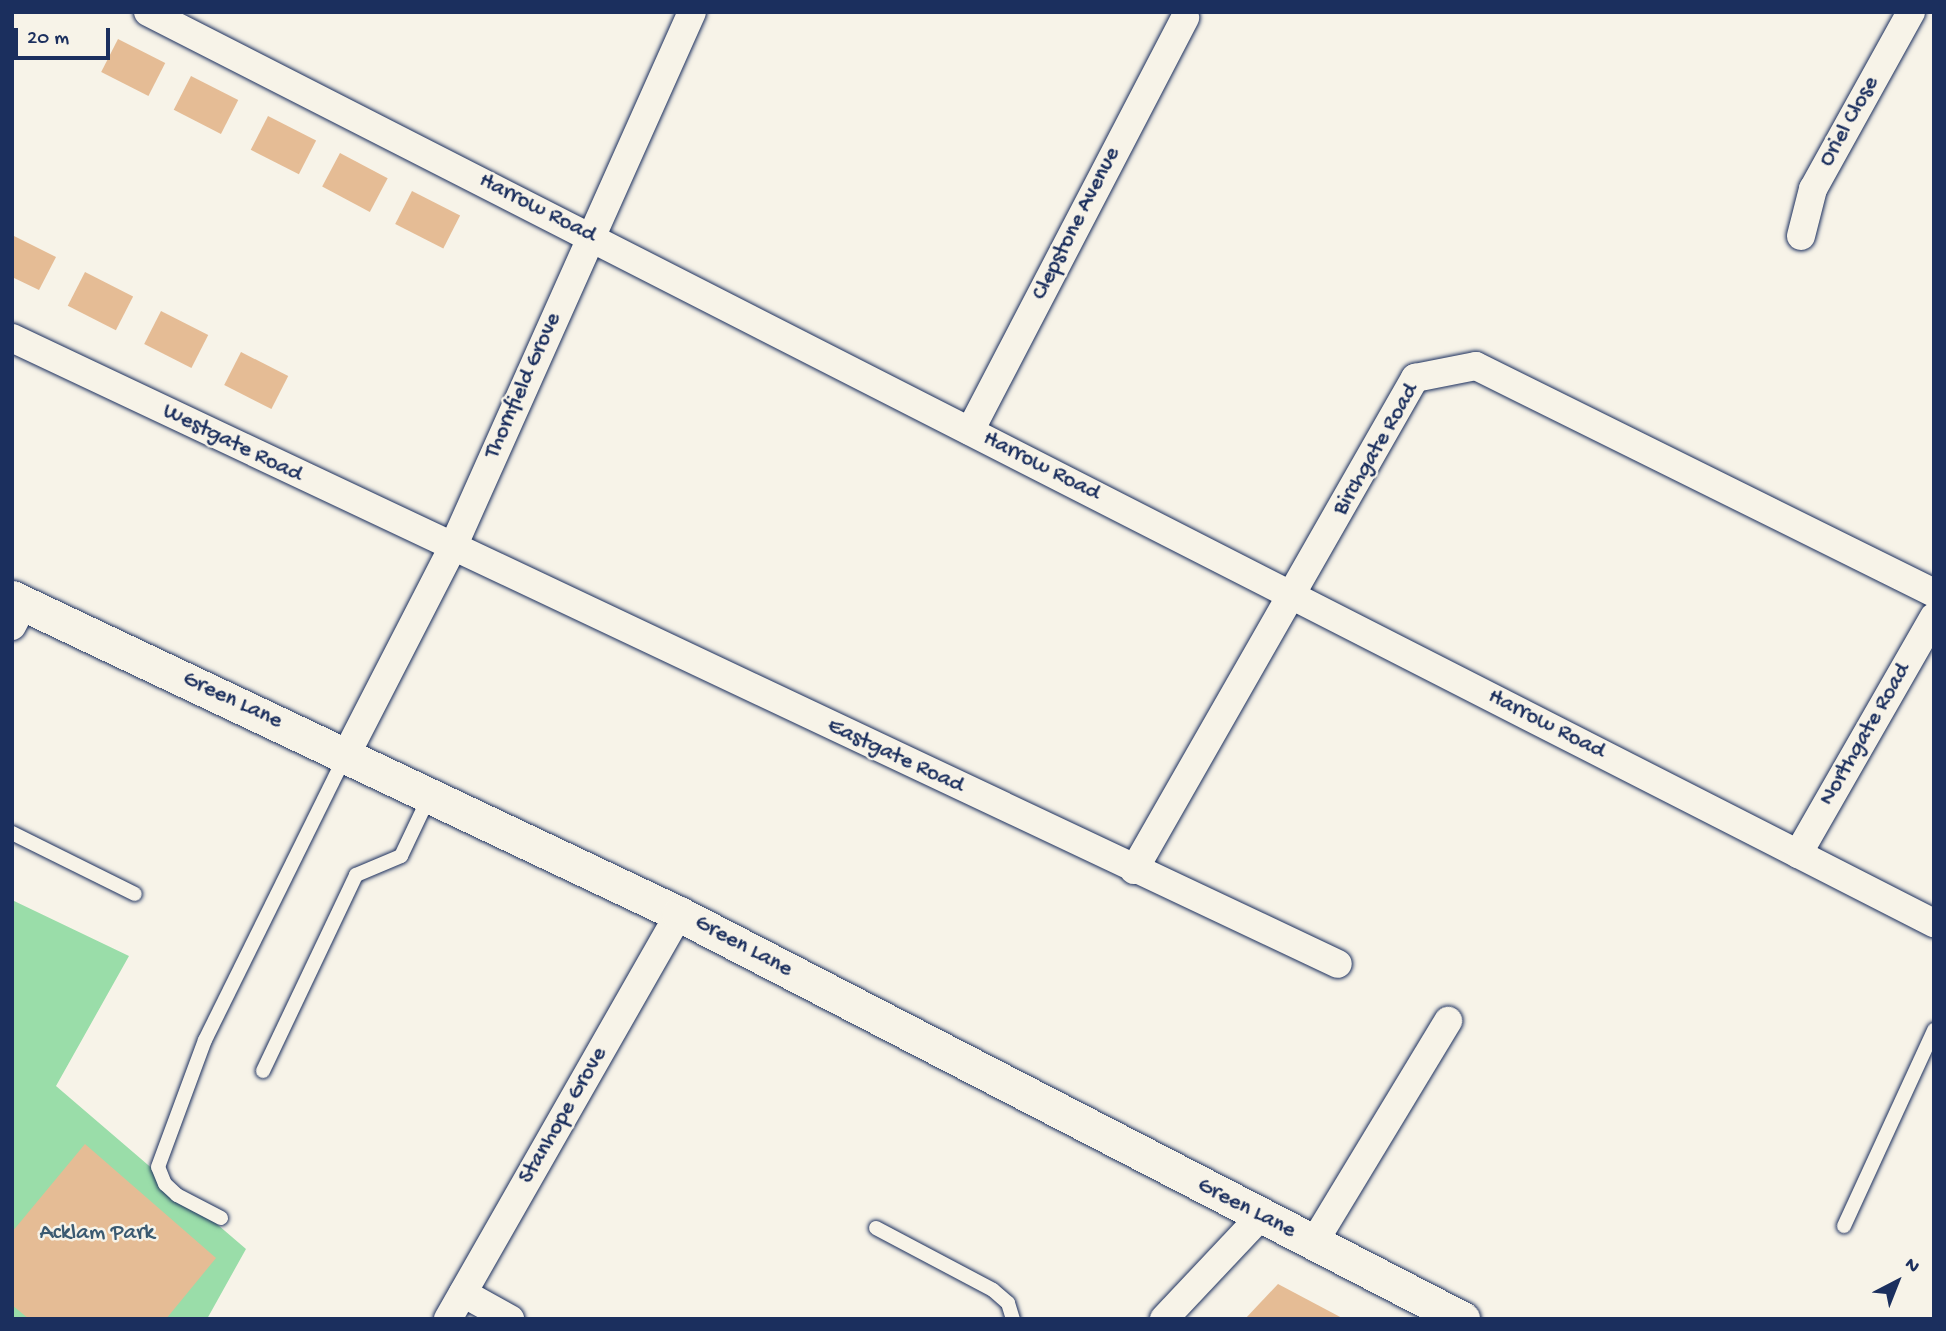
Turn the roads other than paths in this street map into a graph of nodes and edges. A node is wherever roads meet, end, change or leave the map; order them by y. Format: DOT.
graph roads {
  1 [pos="149,12"];
  2 [pos="692,12"];
  3 [pos="1911,12"];
  4 [pos="1185,18"];
  5 [pos="590,236"];
  6 [pos="1801,236"];
  7 [pos="12,338"];
  8 [pos="970,431"];
  9 [pos="452,549"];
  10 [pos="1934,593"];
  11 [pos="1294,596"];
  12 [pos="16,609"];
  13 [pos="1934,617"];
  14 [pos="346,755"];
  15 [pos="429,794"];
  16 [pos="12,833"];
  17 [pos="1798,854"];
  18 [pos="1134,870"];
  19 [pos="135,894"];
  20 [pos="679,914"];
  21 [pos="1934,923"];
  22 [pos="1338,964"];
  23 [pos="1448,1021"];
  24 [pos="1934,1030"];
  25 [pos="263,1070"];
  26 [pos="1259,1217"];
  27 [pos="221,1218"];
  28 [pos="1844,1226"];
  29 [pos="876,1228"];
  30 [pos="1313,1244"];
  31 [pos="463,1293"];
  32 [pos="448,1319"];
  33 [pos="510,1319"];
  34 [pos="1013,1319"];
  35 [pos="1164,1319"];
  36 [pos="1462,1319"];
  1 -- 5 [label="street, Harrow Road"];
  2 -- 5 [label="street, Thornfield Grove"];
  3 -- 6 [label="street, Oriel Close"];
  4 -- 8 [label="street, Clepstone Avenue"];
  5 -- 8 [label="street, Harrow Road"];
  5 -- 9 [label="street, Thornfield Grove"];
  7 -- 9 [label="street, Westgate Road"];
  8 -- 11 [label="street, Harrow Road"];
  9 -- 14 [label="street, Thornfield Grove"];
  9 -- 18 [label="street, Eastgate Road"];
  10 -- 11 [label="street, Birchgate Road"];
  11 -- 17 [label="street, Harrow Road"];
  11 -- 18 [label="street, Birchgate Road"];
  12 -- 14 [label="street, Green Lane"];
  13 -- 17 [label="street, Northgate Road"];
  14 -- 15 [label="street, Green Lane"];
  14 -- 27 [label="lane"];
  15 -- 20 [label="street, Green Lane"];
  15 -- 25 [label="lane"];
  16 -- 19 [label="lane"];
  17 -- 21 [label="street, Harrow Road"];
  18 -- 22 [label="street, Eastgate Road"];
  20 -- 26 [label="street, Green Lane"];
  20 -- 31 [label="street, Stanhope Grove"];
  23 -- 30 [label="street"];
  24 -- 28 [label="lane"];
  26 -- 30 [label="street, Green Lane"];
  26 -- 35 [label="street"];
  29 -- 34 [label="lane"];
  30 -- 36 [label="street, Green Lane"];
  31 -- 32 [label="street, Stanhope Grove"];
  31 -- 33 [label="street"];
}
